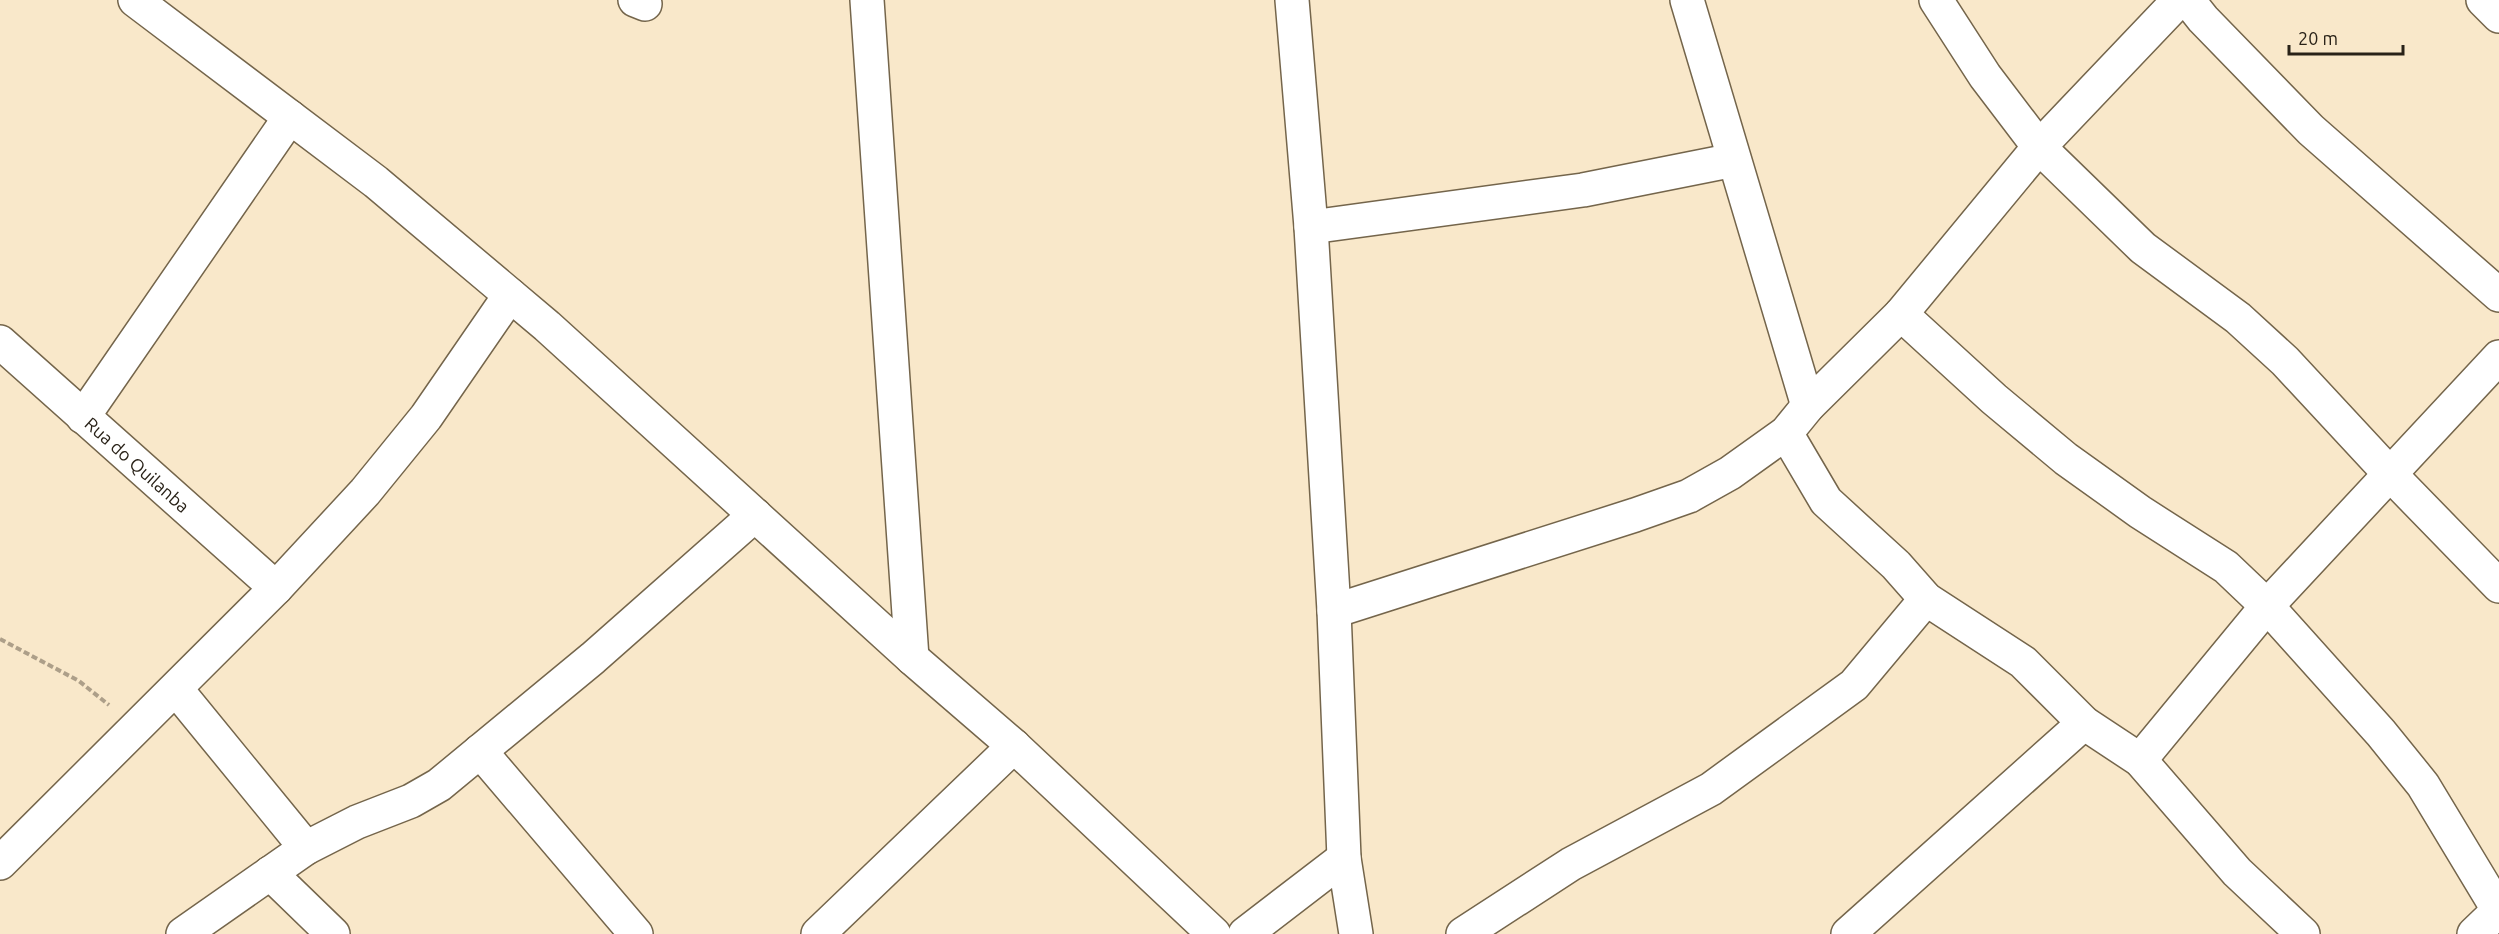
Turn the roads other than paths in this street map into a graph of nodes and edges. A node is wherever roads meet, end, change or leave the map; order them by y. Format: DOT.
graph roads {
  1 [pos="867,0"];
  2 [pos="1292,0"];
  3 [pos="1687,0"];
  4 [pos="1936,0"];
  5 [pos="2179,0"];
  6 [pos="2188,0"];
  7 [pos="2483,0"];
  8 [pos="148,5"];
  9 [pos="2499,16"];
  10 [pos="290,117"];
  11 [pos="2039,147"];
  12 [pos="1734,160"];
  13 [pos="1311,227"];
  14 [pos="510,295"];
  15 [pos="2499,295"];
  16 [pos="1901,314"];
  17 [pos="0,342"];
  18 [pos="2499,357"];
  19 [pos="1808,406"];
  20 [pos="82,417"];
  21 [pos="1786,433"];
  22 [pos="2390,474"];
  23 [pos="755,515"];
  24 [pos="2499,586"];
  25 [pos="276,588"];
  26 [pos="1926,599"];
  27 [pos="2267,606"];
  28 [pos="1334,611"];
  29 [pos="912,658"];
  30 [pos="176,688"];
  31 [pos="2084,723"];
  32 [pos="1014,746"];
  33 [pos="480,751"];
  34 [pos="2140,760"];
  35 [pos="306,848"];
  36 [pos="1344,858"];
  37 [pos="0,863"];
  38 [pos="270,873"];
  39 [pos="2499,910"];
  40 [pos="183,934"];
  41 [pos="333,934"];
  42 [pos="636,934"];
  43 [pos="818,934"];
  44 [pos="1215,934"];
  45 [pos="1245,934"];
  46 [pos="1356,934"];
  47 [pos="1463,934"];
  48 [pos="1848,934"];
  49 [pos="2303,934"];
  50 [pos="2474,934"];
  1 -- 29 [label="street"];
  2 -- 13 [label="street"];
  3 -- 12 [label="street"];
  4 -- 11 [label="street"];
  5 -- 11 [label="street"];
  6 -- 15 [label="street"];
  7 -- 9 [label="street"];
  8 -- 10 [label="street"];
  10 -- 14 [label="street"];
  10 -- 20 [label="street"];
  11 -- 16 [label="street"];
  11 -- 22 [label="street"];
  12 -- 13 [label="street"];
  12 -- 19 [label="street"];
  13 -- 28 [label="street"];
  14 -- 23 [label="street"];
  14 -- 25 [label="street"];
  16 -- 19 [label="street"];
  16 -- 27 [label="street"];
  17 -- 20 [label="street, Rua do Quilanba"];
  18 -- 22 [label="street"];
  19 -- 21 [label="street"];
  20 -- 25 [label="street, Rua do Quilanba"];
  21 -- 26 [label="street"];
  21 -- 28 [label="street"];
  22 -- 24 [label="street"];
  22 -- 27 [label="street"];
  23 -- 29 [label="street"];
  23 -- 33 [label="street"];
  25 -- 30 [label="street"];
  26 -- 31 [label="street"];
  26 -- 47 [label="street"];
  27 -- 34 [label="street"];
  27 -- 39 [label="street"];
  28 -- 36 [label="street"];
  29 -- 32 [label="street"];
  30 -- 35 [label="street"];
  30 -- 37 [label="street"];
  31 -- 34 [label="street"];
  31 -- 48 [label="street"];
  32 -- 43 [label="street"];
  32 -- 44 [label="street"];
  33 -- 35 [label="street"];
  33 -- 42 [label="street"];
  34 -- 49 [label="street"];
  35 -- 38 [label="street"];
  36 -- 45 [label="street"];
  36 -- 46 [label="street"];
  38 -- 40 [label="street"];
  38 -- 41 [label="street"];
  39 -- 50 [label="street"];
}
